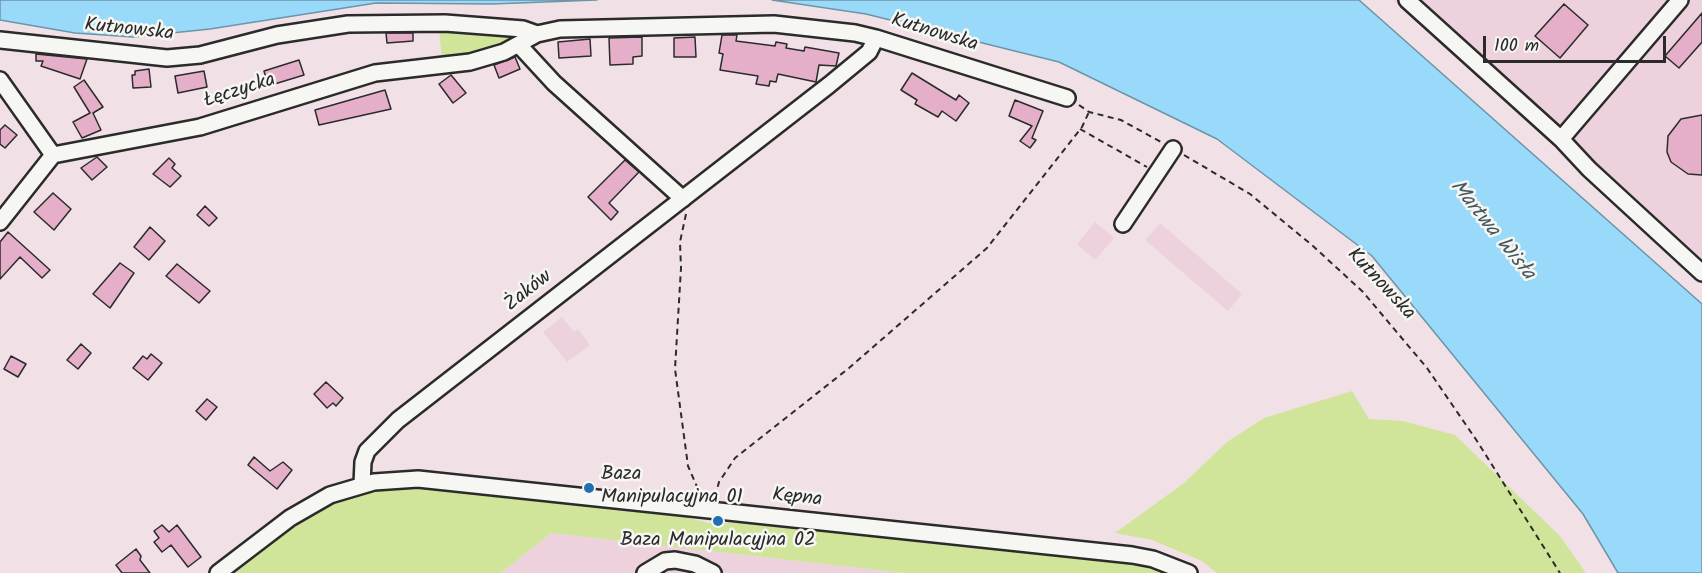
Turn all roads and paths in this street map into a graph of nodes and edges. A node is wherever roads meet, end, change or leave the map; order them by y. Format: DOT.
graph roads {
  1 [pos="1407,0"];
  2 [pos="1680,0"];
  3 [pos="537,34"];
  4 [pos="876,38"];
  5 [pos="0,40"];
  6 [pos="519,45"];
  7 [pos="0,80"];
  8 [pos="1067,98"];
  9 [pos="1080,129"];
  10 [pos="1561,139"];
  11 [pos="1173,149"];
  12 [pos="53,155"];
  13 [pos="1157,173"];
  14 [pos="683,199"];
  15 [pos="0,222"];
  16 [pos="1123,224"];
  17 [pos="1702,273"];
  18 [pos="362,484"];
  19 [pos="713,506"];
  20 [pos="218,573"];
  21 [pos="645,573"];
  22 [pos="713,573"];
  23 [pos="1189,573"];
  24 [pos="1560,573"];
  1 -- 10 [label="street"];
  2 -- 10 [label="street"];
  3 -- 4 [label="street, Kutnowska"];
  3 -- 5 [label="street, Kutnowska"];
  3 -- 6 [label="street, Łęczycka"];
  4 -- 8 [label="street, Kutnowska"];
  4 -- 14 [label="street, Żaków"];
  6 -- 12 [label="street, Łęczycka"];
  6 -- 14 [label="street"];
  7 -- 12 [label="street"];
  9 -- 11 [label="path, Kutnowska"];
  9 -- 13 [label="path"];
  9 -- 19 [label="path"];
  10 -- 17 [label="street"];
  11 -- 13 [label="street"];
  11 -- 24 [label="path, Kutnowska"];
  12 -- 15 [label="street"];
  13 -- 16 [label="street"];
  14 -- 18 [label="street, Żaków"];
  14 -- 19 [label="path"];
  18 -- 19 [label="street, Kępna"];
  18 -- 20 [label="street"];
  19 -- 23 [label="street, Kępna"];
  21 -- 22 [label="street"];
}
